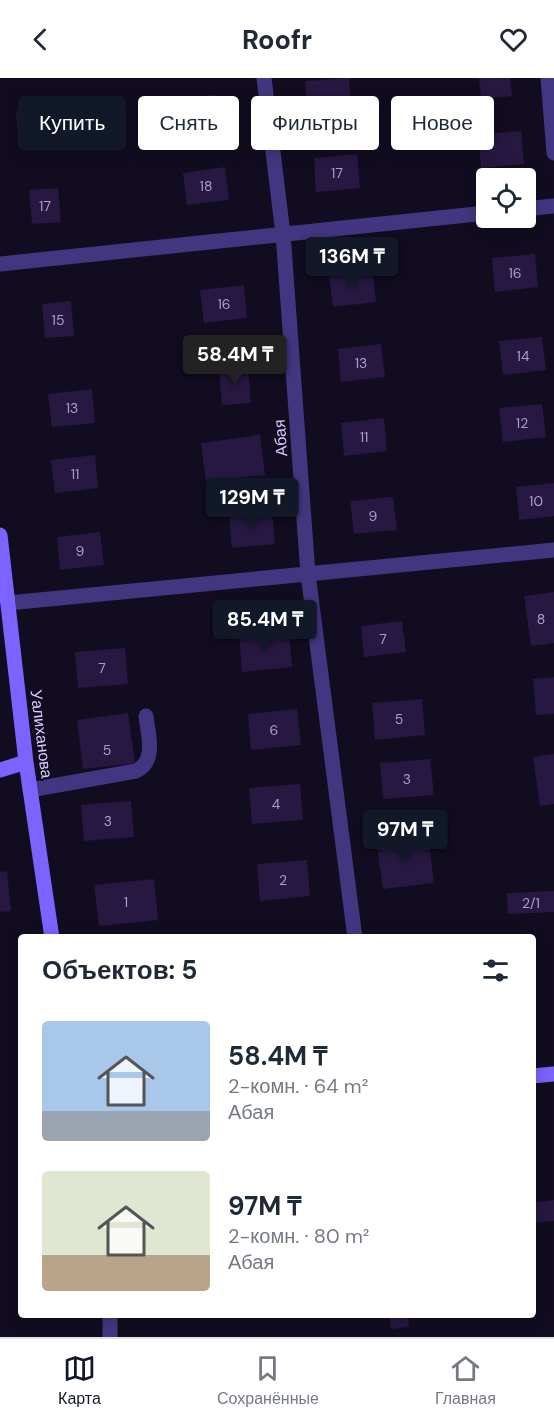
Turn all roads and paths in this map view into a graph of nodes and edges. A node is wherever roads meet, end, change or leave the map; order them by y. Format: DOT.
graph roads {
  1 [pos="264,78"];
  2 [pos="548,78"];
  3 [pos="554,153"];
  4 [pos="554,206"];
  5 [pos="536,208"];
  6 [pos="476,214"];
  7 [pos="283,234"];
  8 [pos="0,264"];
  9 [pos="0,535"];
  10 [pos="554,550"];
  11 [pos="308,574"];
  12 [pos="8,603"];
  13 [pos="146,716"];
  14 [pos="26,762"];
  15 [pos="0,770"];
  16 [pos="30,790"];
  17 [pos="51,934"];
  18 [pos="354,934"];
  19 [pos="554,1074"];
  20 [pos="536,1076"];
  21 [pos="110,1318"];
  22 [pos="110,1337"];
  1 -- 7 [label="street, Абая"];
  2 -- 3 [label="street"];
  4 -- 5 [label="street"];
  6 -- 7 [label="street"];
  7 -- 8 [label="street"];
  7 -- 11 [label="street, Абая"];
  9 -- 12 [label="street, Уалиханова"];
  10 -- 11 [label="street"];
  11 -- 12 [label="street"];
  11 -- 18 [label="street, Абая"];
  12 -- 14 [label="street, Уалиханова"];
  13 -- 16 [label="street"];
  14 -- 15 [label="street"];
  14 -- 16 [label="street, Уалиханова"];
  16 -- 17 [label="street, Уалиханова"];
  19 -- 20 [label="street"];
  21 -- 22 [label="street"];
}
